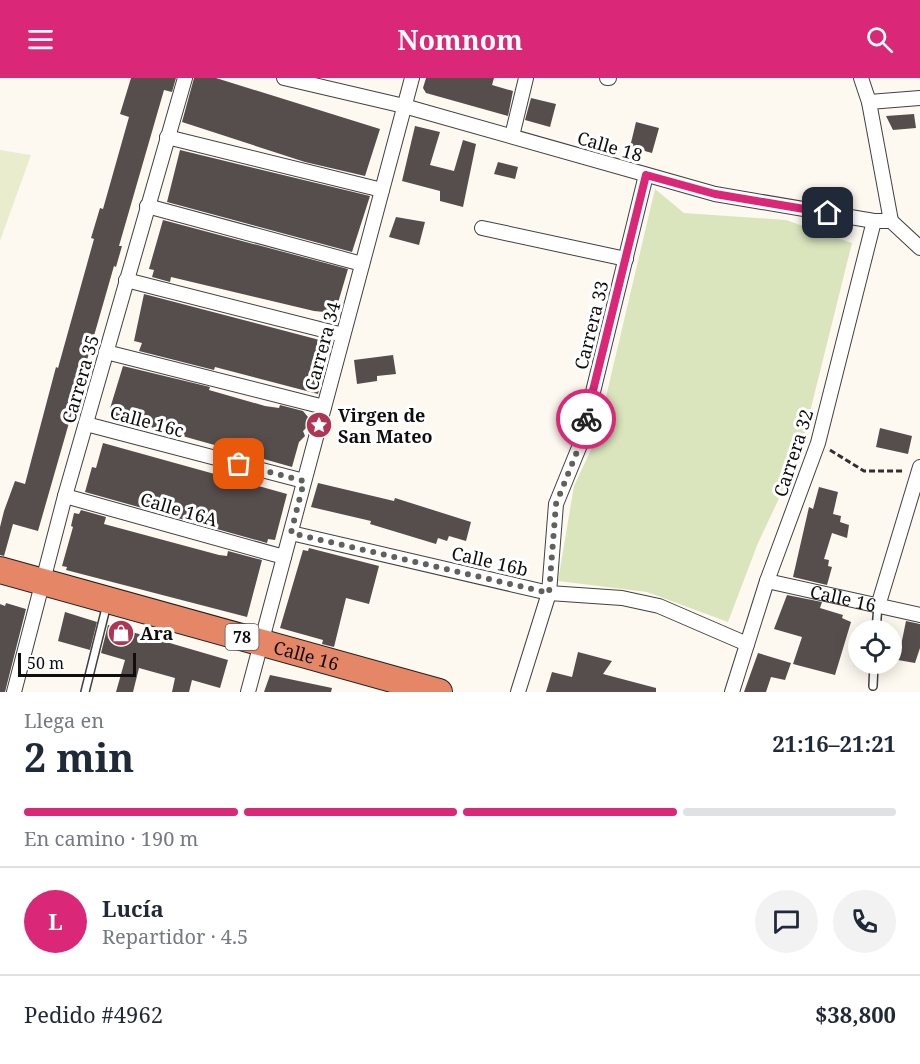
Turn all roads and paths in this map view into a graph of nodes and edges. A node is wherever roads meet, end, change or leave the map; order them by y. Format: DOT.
graph roads {
  1 [pos="185,78"];
  2 [pos="284,78"];
  3 [pos="412,78"];
  4 [pos="526,78"];
  5 [pos="861,78"];
  6 [pos="920,98"];
  7 [pos="869,102"];
  8 [pos="404,106"];
  9 [pos="166,136"];
  10 [pos="512,136"];
  11 [pos="646,175"];
  12 [pos="382,190"];
  13 [pos="147,206"];
  14 [pos="874,221"];
  15 [pos="891,221"];
  16 [pos="482,228"];
  17 [pos="920,248"];
  18 [pos="626,259"];
  19 [pos="362,264"];
  20 [pos="126,280"];
  21 [pos="343,335"];
  22 [pos="106,352"];
  23 [pos="324,407"];
  24 [pos="86,424"];
  25 [pos="818,443"];
  26 [pos="919,470"];
  27 [pos="304,481"];
  28 [pos="65,496"];
  29 [pos="291,533"];
  30 [pos="284,557"];
  31 [pos="0,570"];
  32 [pos="44,581"];
  33 [pos="766,581"];
  34 [pos="549,593"];
  35 [pos="108,599"];
  36 [pos="878,606"];
  37 [pos="920,615"];
  38 [pos="877,620"];
  39 [pos="261,642"];
  40 [pos="747,644"];
  41 [pos="874,674"];
  42 [pos="873,686"];
  43 [pos="14,692"];
  44 [pos="85,692"];
  45 [pos="248,692"];
  46 [pos="439,692"];
  47 [pos="518,692"];
  48 [pos="732,692"];
  1 -- 9 [label="street, Carrera 35"];
  2 -- 8 [label="street, Calle 18"];
  3 -- 8 [label="street, Carrera 34"];
  4 -- 10 [label="street"];
  5 -- 7 [label="street"];
  6 -- 7 [label="street"];
  7 -- 15 [label="street"];
  8 -- 10 [label="street, Calle 18"];
  8 -- 12 [label="street, Carrera 34"];
  9 -- 12 [label="street"];
  9 -- 13 [label="street, Carrera 35"];
  10 -- 11 [label="street, Calle 18"];
  11 -- 14 [label="street, Calle 18"];
  11 -- 18 [label="street, Carrera 33"];
  12 -- 19 [label="street, Carrera 34"];
  13 -- 19 [label="street"];
  13 -- 20 [label="street, Carrera 35"];
  14 -- 15 [label="street, Calle 18"];
  14 -- 25 [label="street, Carrera 32"];
  15 -- 17 [label="street"];
  16 -- 18 [label="street"];
  18 -- 34 [label="street, Carrera 33"];
  19 -- 21 [label="street, Carrera 34"];
  20 -- 21 [label="street"];
  20 -- 22 [label="street, Carrera 35"];
  21 -- 23 [label="street, Carrera 34"];
  22 -- 23 [label="street"];
  22 -- 24 [label="street, Carrera 35"];
  23 -- 27 [label="street, Carrera 34"];
  24 -- 27 [label="street, Calle 16c"];
  24 -- 28 [label="street, Carrera 35"];
  25 -- 26 [label="path"];
  25 -- 33 [label="street, Carrera 32"];
  26 -- 36 [label="street"];
  27 -- 29 [label="street, Carrera 34"];
  28 -- 30 [label="street, Calle 16A"];
  28 -- 32 [label="street, Carrera 35"];
  29 -- 30 [label="street, Carrera 34"];
  29 -- 34 [label="street, Calle 16b"];
  30 -- 39 [label="street, Carrera 34"];
  31 -- 32 [label="highway, Calle 16 / 78"];
  32 -- 35 [label="highway, Calle 16 / 78"];
  32 -- 43 [label="street, Carrera 35"];
  33 -- 36 [label="street, Calle 16"];
  33 -- 40 [label="street, Carrera 32"];
  34 -- 40 [label="street, Calle 16b"];
  34 -- 47 [label="street, Carrera 33"];
  35 -- 39 [label="highway, Calle 16 / 78"];
  35 -- 44 [label="lane"];
  36 -- 37 [label="street, Calle 16"];
  36 -- 38 [label="lane"];
  39 -- 45 [label="street, Carrera 34"];
  39 -- 46 [label="highway, Calle 16 / 78"];
  40 -- 48 [label="street, Carrera 32"];
  41 -- 42 [label="lane"];
}
